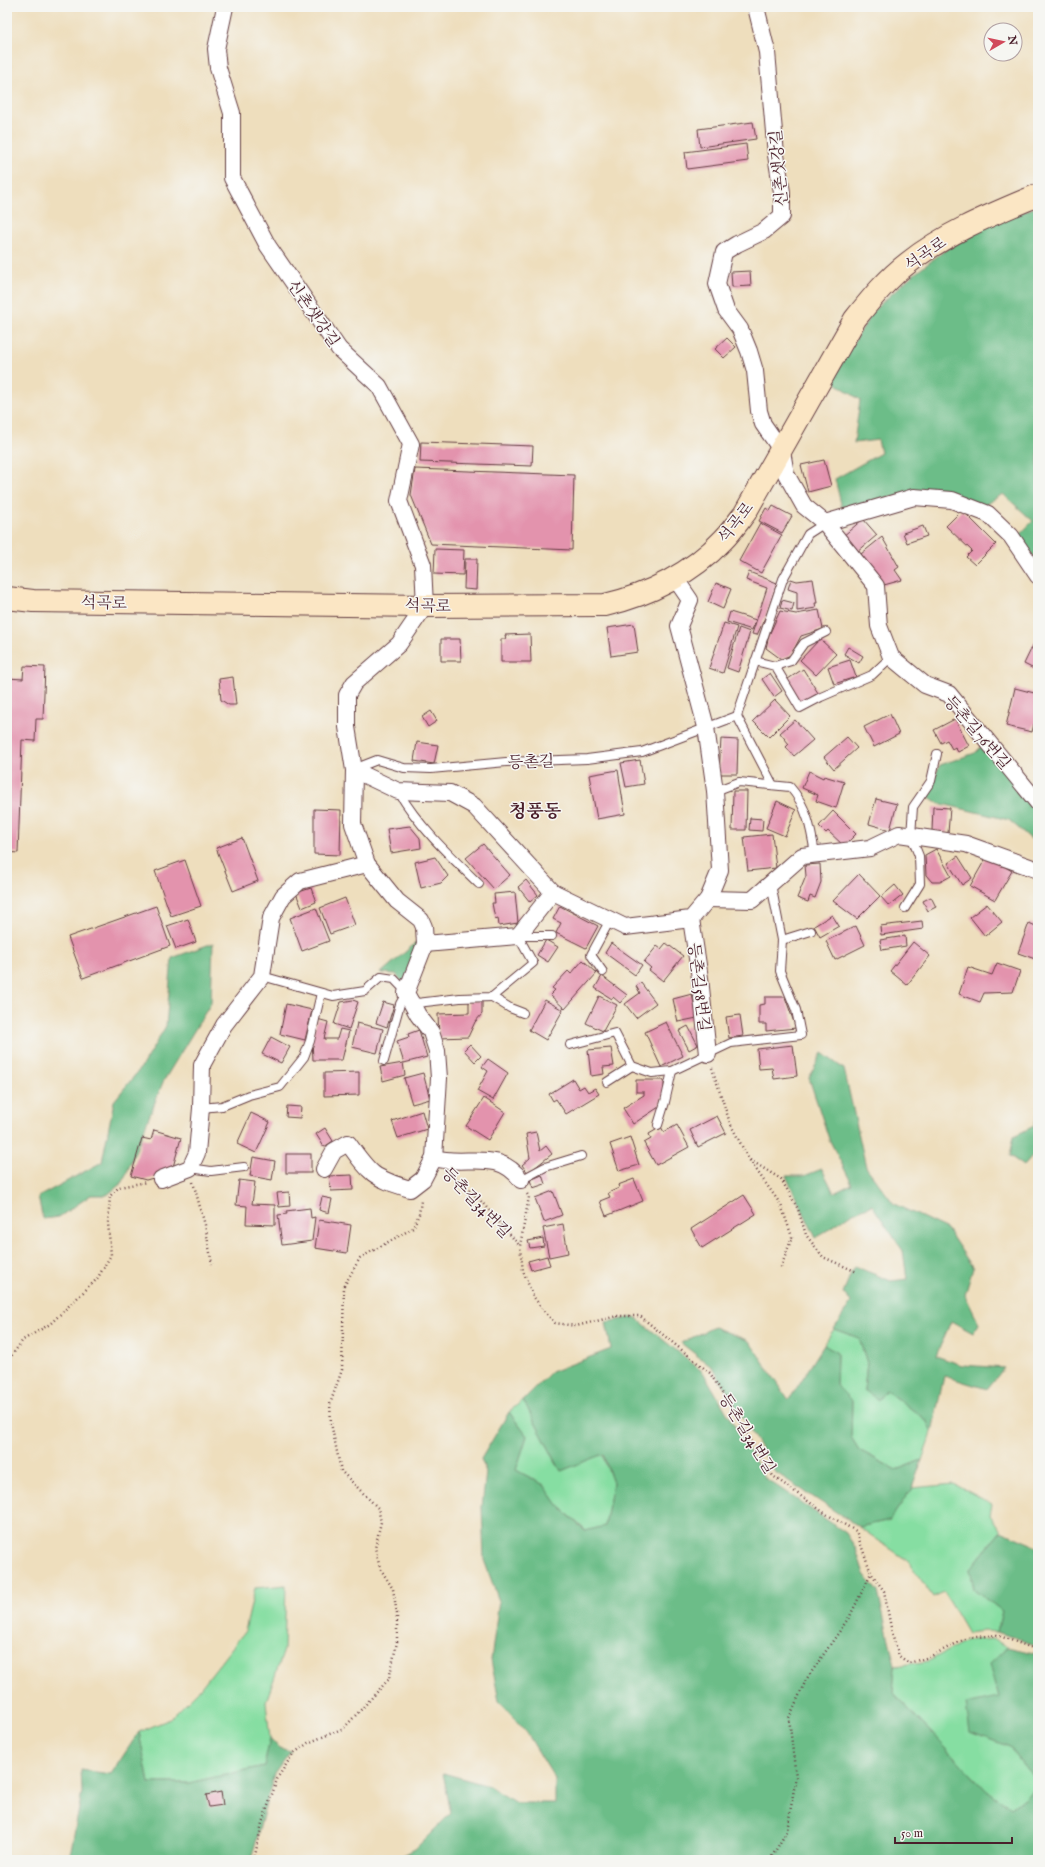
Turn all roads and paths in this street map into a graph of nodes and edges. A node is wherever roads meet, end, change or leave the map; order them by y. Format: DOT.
graph roads {
  1 [pos="225,7"];
  2 [pos="756,7"];
  3 [pos="1038,195"];
  4 [pos="782,451"];
  5 [pos="825,523"];
  6 [pos="1038,576"];
  7 [pos="675,578"];
  8 [pos="7,598"];
  9 [pos="425,606"];
  10 [pos="826,632"];
  11 [pos="891,657"];
  12 [pos="756,661"];
  13 [pos="775,666"];
  14 [pos="738,716"];
  15 [pos="706,727"];
  16 [pos="937,754"];
  17 [pos="354,770"];
  18 [pos="772,785"];
  19 [pos="398,790"];
  20 [pos="715,791"];
  21 [pos="1038,803"];
  22 [pos="911,836"];
  23 [pos="815,854"];
  24 [pos="367,864"];
  25 [pos="1038,870"];
  26 [pos="479,884"];
  27 [pos="771,884"];
  28 [pos="553,892"];
  29 [pos="708,899"];
  30 [pos="905,908"];
  31 [pos="691,919"];
  32 [pos="610,920"];
  33 [pos="811,931"];
  34 [pos="518,936"];
  35 [pos="552,936"];
  36 [pos="782,940"];
  37 [pos="425,944"];
  38 [pos="603,972"];
  39 [pos="262,976"];
  40 [pos="321,993"];
  41 [pos="406,993"];
  42 [pos="492,997"];
  43 [pos="523,1013"];
  44 [pos="570,1045"];
  45 [pos="708,1054"];
  46 [pos="384,1061"];
  47 [pos="632,1066"];
  48 [pos="672,1071"];
  49 [pos="607,1082"];
  50 [pos="201,1108"];
  51 [pos="658,1125"];
  52 [pos="581,1156"];
  53 [pos="434,1158"];
  54 [pos="748,1158"];
  55 [pos="244,1167"];
  56 [pos="190,1168"];
  57 [pos="324,1169"];
  58 [pos="161,1179"];
  59 [pos="423,1179"];
  60 [pos="521,1180"];
  61 [pos="520,1246"];
  62 [pos="212,1264"];
  63 [pos="780,1270"];
  64 [pos="857,1272"];
  65 [pos="7,1362"];
  66 [pos="871,1573"];
  67 [pos="1038,1650"];
  68 [pos="254,1860"];
  69 [pos="770,1860"];
  1 -- 9 [label="street, 신촌샛강길"];
  2 -- 4 [label="street, 신촌샛강길"];
  3 -- 4 [label="street, 석곡로"];
  4 -- 5 [label="street"];
  4 -- 7 [label="street, 석곡로"];
  5 -- 6 [label="street"];
  5 -- 11 [label="street, 등촌길76번길"];
  5 -- 12 [label="lane"];
  7 -- 9 [label="street, 석곡로"];
  7 -- 15 [label="street"];
  8 -- 9 [label="street, 석곡로"];
  9 -- 17 [label="street"];
  10 -- 13 [label="lane"];
  11 -- 13 [label="lane"];
  11 -- 21 [label="street, 등촌길76번길"];
  12 -- 13 [label="lane"];
  12 -- 14 [label="lane"];
  14 -- 15 [label="lane"];
  14 -- 18 [label="lane"];
  15 -- 17 [label="lane, 등촌길"];
  15 -- 20 [label="street"];
  16 -- 22 [label="lane"];
  17 -- 19 [label="street"];
  17 -- 24 [label="street"];
  18 -- 20 [label="lane"];
  18 -- 23 [label="lane"];
  19 -- 26 [label="lane"];
  19 -- 28 [label="street"];
  20 -- 29 [label="street"];
  22 -- 23 [label="street"];
  22 -- 25 [label="street"];
  22 -- 30 [label="lane"];
  23 -- 27 [label="street"];
  24 -- 37 [label="street"];
  24 -- 39 [label="street"];
  27 -- 29 [label="street"];
  27 -- 36 [label="lane"];
  28 -- 32 [label="street"];
  28 -- 34 [label="street"];
  29 -- 31 [label="street"];
  31 -- 32 [label="street"];
  31 -- 45 [label="street, 등촌길58번길"];
  32 -- 38 [label="lane"];
  33 -- 36 [label="lane"];
  34 -- 35 [label="lane"];
  34 -- 37 [label="street"];
  34 -- 42 [label="lane"];
  36 -- 45 [label="lane, 등촌길58번길"];
  37 -- 41 [label="street"];
  39 -- 40 [label="lane"];
  39 -- 50 [label="street"];
  40 -- 41 [label="lane"];
  40 -- 50 [label="lane"];
  41 -- 42 [label="lane"];
  41 -- 46 [label="lane"];
  41 -- 53 [label="street, 등촌길34번길"];
  42 -- 43 [label="lane"];
  44 -- 47 [label="lane"];
  45 -- 48 [label="lane, 등촌길58번길"];
  45 -- 54 [label="path, 등촌길58번길"];
  47 -- 48 [label="lane, 등촌길58번길"];
  47 -- 49 [label="lane"];
  48 -- 51 [label="lane"];
  50 -- 56 [label="street"];
  52 -- 60 [label="lane"];
  53 -- 59 [label="street, 등촌길34번길"];
  53 -- 60 [label="street, 등촌길34번길"];
  53 -- 61 [label="path, 등촌길34번길"];
  54 -- 63 [label="path, 등촌길58번길"];
  54 -- 64 [label="path"];
  55 -- 56 [label="lane"];
  56 -- 58 [label="street"];
  56 -- 62 [label="path"];
  57 -- 59 [label="street, 등촌길34번길"];
  58 -- 65 [label="path"];
  59 -- 68 [label="path, 등촌길34번길"];
  60 -- 61 [label="path, 등촌길34번길"];
  61 -- 66 [label="path, 등촌길34번길"];
  66 -- 67 [label="path, 등촌길34번길"];
  66 -- 69 [label="path"];
}
